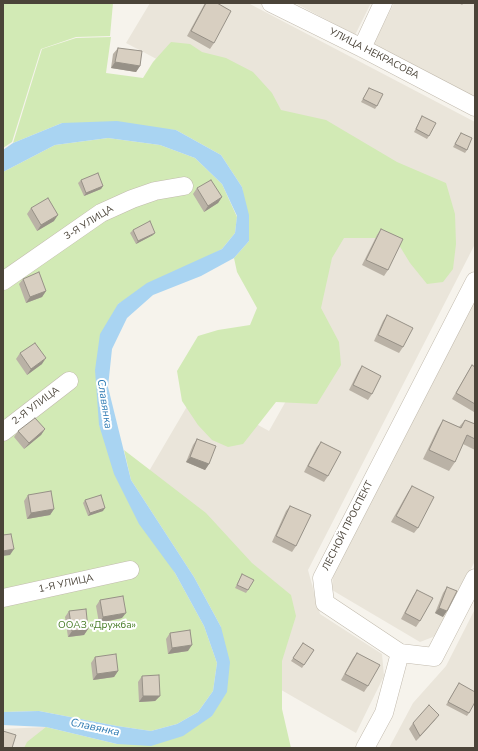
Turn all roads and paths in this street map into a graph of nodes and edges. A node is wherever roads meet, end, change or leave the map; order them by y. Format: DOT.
graph roads {
  1 [pos="271,3"];
  2 [pos="383,3"];
  3 [pos="362,48"];
  4 [pos="475,107"];
  5 [pos="184,186"];
  6 [pos="3,281"];
  7 [pos="475,281"];
  8 [pos="69,381"];
  9 [pos="3,432"];
  10 [pos="130,570"];
  11 [pos="475,578"];
  12 [pos="3,598"];
  13 [pos="400,653"];
  14 [pos="365,748"];
  1 -- 3 [label="street, УЛИЦА НЕКРАСОВА"];
  2 -- 3 [label="street"];
  3 -- 4 [label="street, УЛИЦА НЕКРАСОВА"];
  5 -- 6 [label="street, 3-Я УЛИЦА"];
  7 -- 13 [label="street, ЛЕСНОЙ ПРОСПЕКТ"];
  8 -- 9 [label="street, 2-Я УЛИЦА"];
  10 -- 12 [label="street, 1-Я УЛИЦА"];
  11 -- 13 [label="street"];
  13 -- 14 [label="street"];
}
